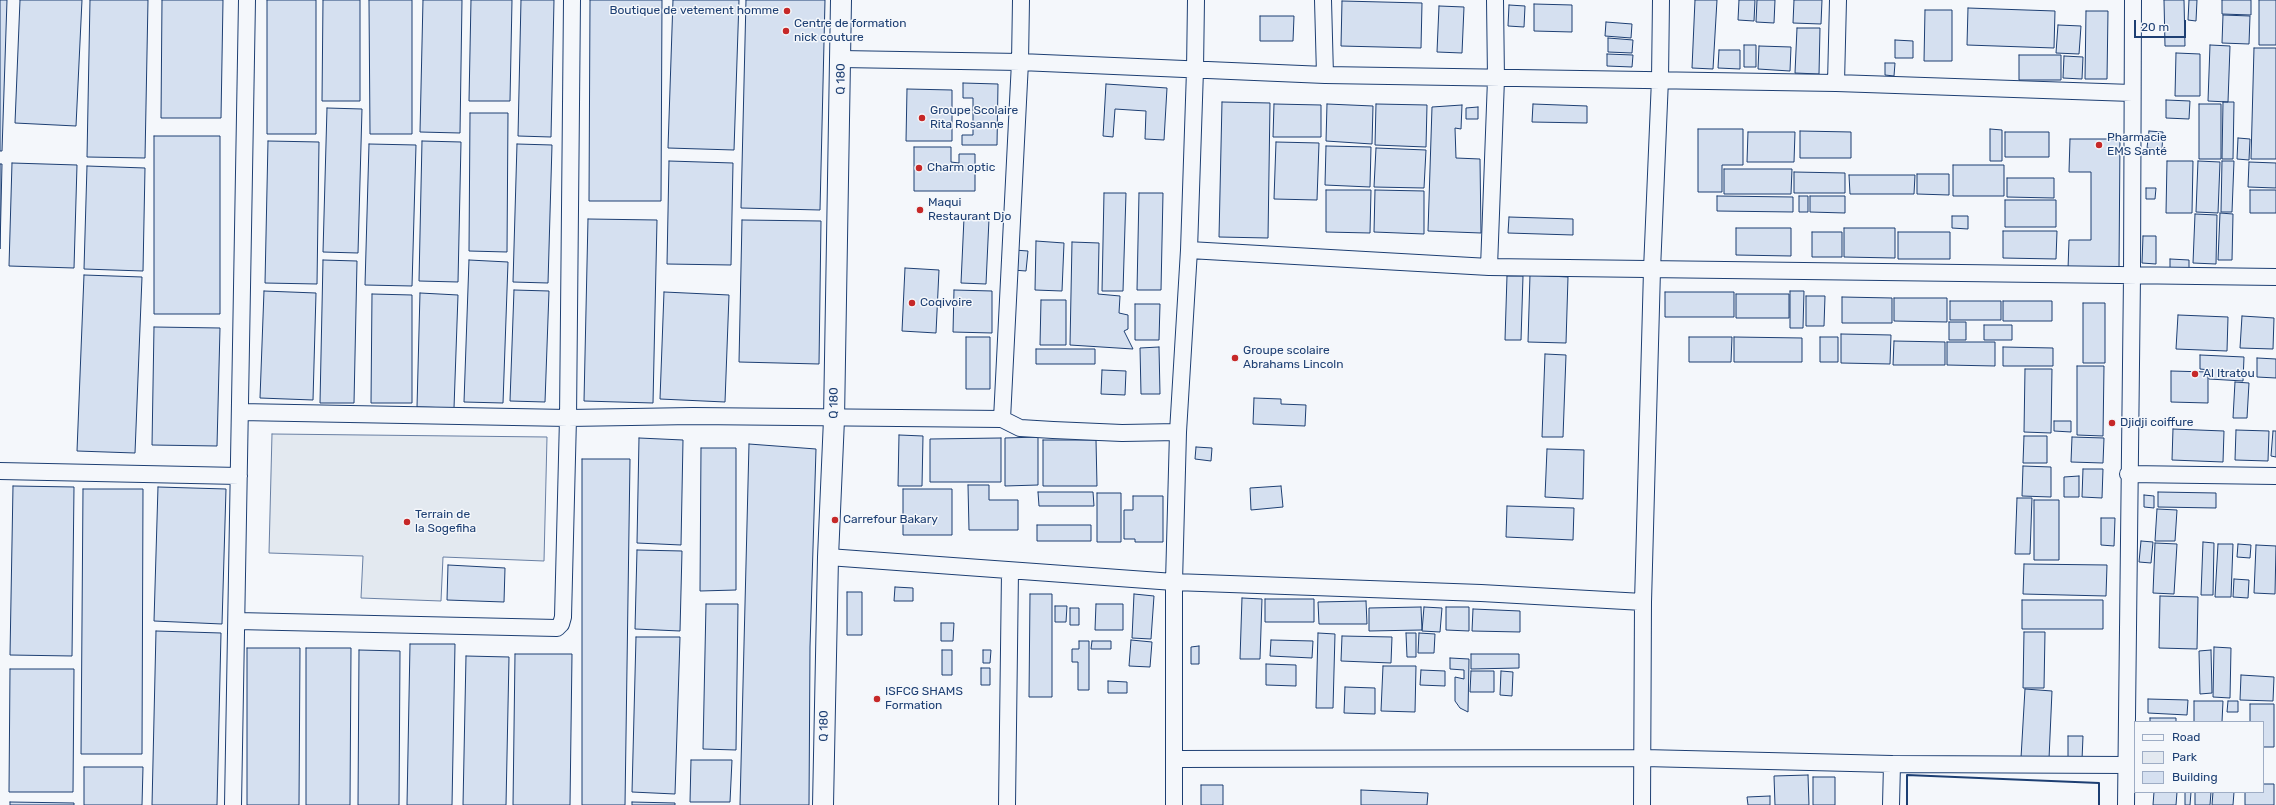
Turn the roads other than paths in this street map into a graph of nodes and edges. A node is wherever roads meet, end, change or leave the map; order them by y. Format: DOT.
graph roads {
  1 [pos="247,0"];
  2 [pos="572,0"];
  3 [pos="841,0"];
  4 [pos="1022,0"];
  5 [pos="1196,0"];
  6 [pos="1323,0"];
  7 [pos="1495,0"];
  8 [pos="1661,0"];
  9 [pos="1838,0"];
  10 [pos="2132,0"];
  11 [pos="841,59"];
  12 [pos="1020,62"];
  13 [pos="1195,70"];
  14 [pos="1325,75"];
  15 [pos="1496,79"];
  16 [pos="1660,80"];
  17 [pos="1836,83"];
  18 [pos="2132,93"];
  19 [pos="1189,250"];
  20 [pos="1489,267"];
  21 [pos="1652,270"];
  22 [pos="2132,276"];
  23 [pos="2276,277"];
  24 [pos="240,412"];
  25 [pos="568,418"];
  26 [pos="834,419"];
  27 [pos="1002,419"];
  28 [pos="1178,432"];
  29 [pos="0,472"];
  30 [pos="2128,474"];
  31 [pos="239,476"];
  32 [pos="2276,476"];
  33 [pos="828,557"];
  34 [pos="1010,571"];
  35 [pos="1174,582"];
  36 [pos="1643,602"];
  37 [pos="237,621"];
  38 [pos="1644,758"];
  39 [pos="1175,759"];
  40 [pos="1892,764"];
  41 [pos="2127,765"];
  42 [pos="234,805"];
  43 [pos="823,805"];
  44 [pos="1007,805"];
  45 [pos="1174,805"];
  46 [pos="1642,805"];
  47 [pos="1891,805"];
  48 [pos="2126,805"];
  1 -- 24 [label="street"];
  2 -- 25 [label="street"];
  3 -- 11 [label="street, Q 180"];
  4 -- 12 [label="street"];
  5 -- 13 [label="street"];
  6 -- 14 [label="street"];
  7 -- 15 [label="street"];
  8 -- 16 [label="street"];
  9 -- 17 [label="street"];
  10 -- 18 [label="street"];
  11 -- 12 [label="street"];
  11 -- 26 [label="street, Q 180"];
  12 -- 13 [label="street"];
  12 -- 27 [label="street"];
  13 -- 14 [label="street"];
  13 -- 19 [label="street"];
  14 -- 15 [label="street"];
  15 -- 16 [label="street"];
  15 -- 20 [label="street"];
  16 -- 17 [label="street"];
  16 -- 21 [label="street"];
  17 -- 18 [label="street"];
  18 -- 22 [label="street"];
  19 -- 20 [label="street"];
  19 -- 28 [label="street"];
  20 -- 21 [label="street"];
  21 -- 22 [label="street"];
  21 -- 36 [label="street"];
  22 -- 23 [label="street"];
  22 -- 30 [label="street"];
  24 -- 25 [label="street"];
  24 -- 31 [label="street"];
  25 -- 26 [label="street"];
  25 -- 37 [label="street"];
  26 -- 27 [label="street"];
  26 -- 33 [label="street, Q 180"];
  27 -- 28 [label="street"];
  28 -- 35 [label="street"];
  29 -- 31 [label="street"];
  30 -- 32 [label="street"];
  30 -- 41 [label="street"];
  31 -- 37 [label="street"];
  33 -- 34 [label="street"];
  33 -- 43 [label="street, Q 180"];
  34 -- 35 [label="street"];
  34 -- 44 [label="street"];
  35 -- 36 [label="street"];
  35 -- 39 [label="street"];
  36 -- 38 [label="street"];
  37 -- 42 [label="street"];
  38 -- 39 [label="street"];
  38 -- 40 [label="street"];
  38 -- 46 [label="street"];
  39 -- 45 [label="street"];
  40 -- 41 [label="street"];
  40 -- 47 [label="street"];
  41 -- 48 [label="street"];
}
